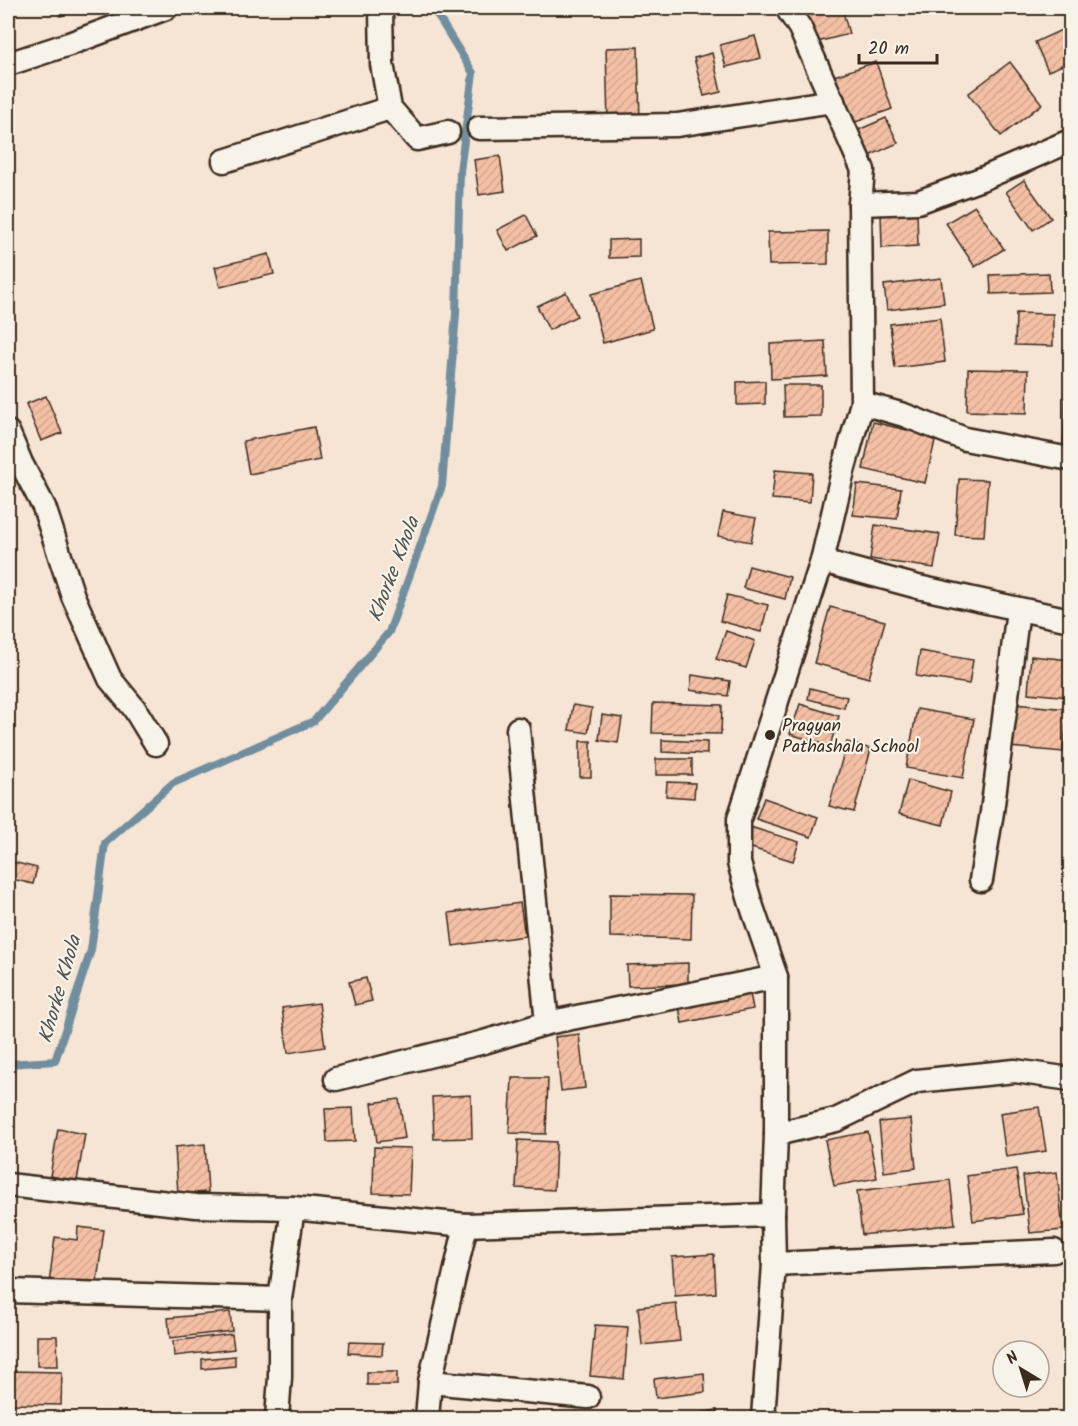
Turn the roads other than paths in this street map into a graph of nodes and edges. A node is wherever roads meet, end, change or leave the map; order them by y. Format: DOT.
graph roads {
  1 [pos="166,8"];
  2 [pos="381,8"];
  3 [pos="787,8"];
  4 [pos="8,64"];
  5 [pos="833,101"];
  6 [pos="390,108"];
  7 [pos="479,128"];
  8 [pos="448,132"];
  9 [pos="1071,141"];
  10 [pos="224,161"];
  11 [pos="860,204"];
  12 [pos="862,403"];
  13 [pos="8,432"];
  14 [pos="1071,459"];
  15 [pos="822,561"];
  16 [pos="1018,610"];
  17 [pos="1071,620"];
  18 [pos="518,729"];
  19 [pos="156,744"];
  20 [pos="981,880"];
  21 [pos="776,977"];
  22 [pos="547,1023"];
  23 [pos="336,1079"];
  24 [pos="1071,1079"];
  25 [pos="776,1134"];
  26 [pos="8,1185"];
  27 [pos="293,1208"];
  28 [pos="773,1215"];
  29 [pos="466,1224"];
  30 [pos="1054,1251"];
  31 [pos="774,1264"];
  32 [pos="8,1291"];
  33 [pos="280,1299"];
  34 [pos="430,1382"];
  35 [pos="588,1397"];
  36 [pos="277,1419"];
  37 [pos="428,1419"];
  38 [pos="764,1419"];
  1 -- 4 [label="street"];
  2 -- 6 [label="street"];
  3 -- 5 [label="street"];
  5 -- 7 [label="street"];
  5 -- 11 [label="street"];
  6 -- 8 [label="street"];
  6 -- 10 [label="street"];
  9 -- 11 [label="street"];
  11 -- 12 [label="street"];
  12 -- 14 [label="street"];
  12 -- 15 [label="street"];
  13 -- 19 [label="street"];
  15 -- 16 [label="street"];
  15 -- 21 [label="street"];
  16 -- 17 [label="street"];
  16 -- 20 [label="street"];
  18 -- 22 [label="street"];
  21 -- 22 [label="street"];
  21 -- 25 [label="street"];
  22 -- 23 [label="street"];
  24 -- 25 [label="street"];
  25 -- 28 [label="street"];
  26 -- 27 [label="street"];
  27 -- 29 [label="street"];
  27 -- 33 [label="street"];
  28 -- 29 [label="street"];
  28 -- 31 [label="street"];
  29 -- 34 [label="street"];
  30 -- 31 [label="street"];
  31 -- 38 [label="street"];
  32 -- 33 [label="street"];
  33 -- 36 [label="street"];
  34 -- 35 [label="street"];
  34 -- 37 [label="street"];
}
